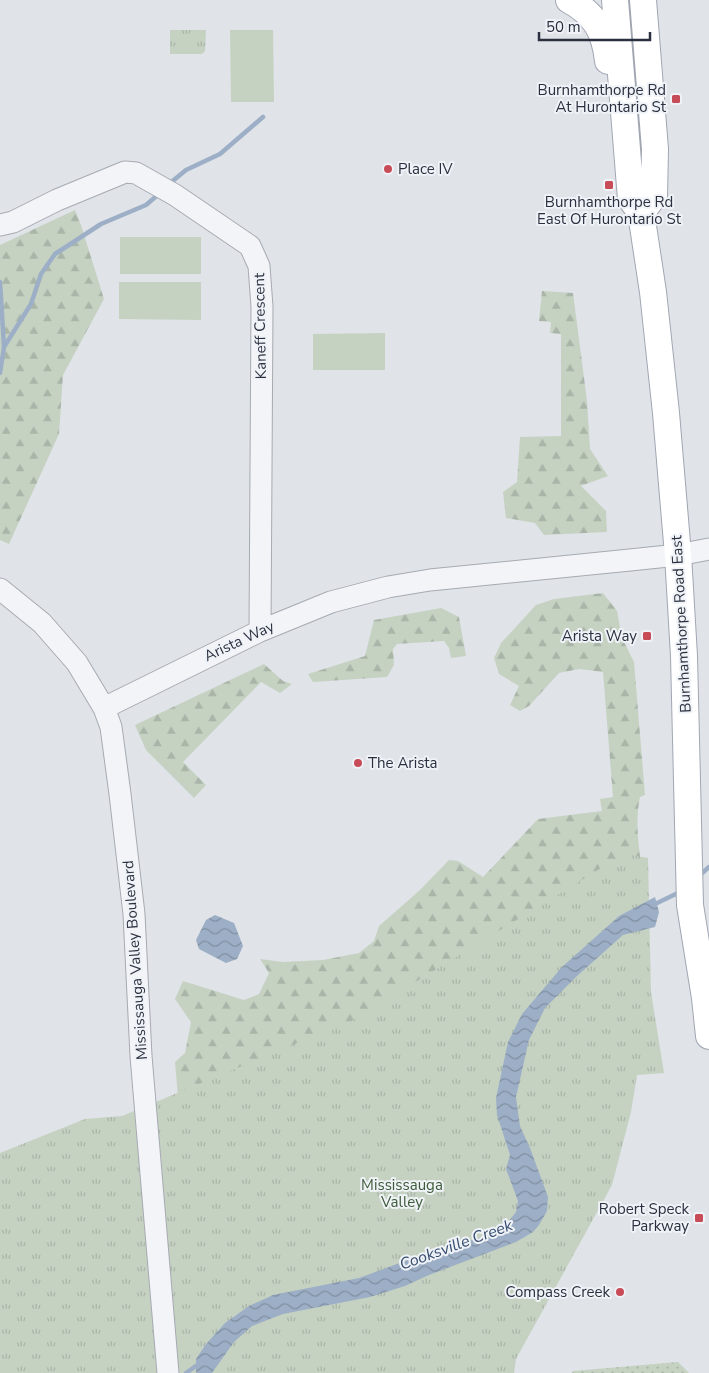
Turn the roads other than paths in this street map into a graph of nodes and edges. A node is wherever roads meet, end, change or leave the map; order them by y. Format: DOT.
graph roads {
  1 [pos="569,0"];
  2 [pos="615,0"];
  3 [pos="643,0"];
  4 [pos="626,142"];
  5 [pos="641,213"];
  6 [pos="0,226"];
  7 [pos="709,549"];
  8 [pos="678,555"];
  9 [pos="0,589"];
  10 [pos="260,631"];
  11 [pos="104,708"];
  12 [pos="709,1036"];
  13 [pos="168,1373"];
  1 -- 4 [label="main road"];
  2 -- 4 [label="main road, Burnhamthorpe Road East"];
  3 -- 5 [label="main road"];
  4 -- 5 [label="main road, Burnhamthorpe Road East"];
  5 -- 8 [label="main road, Burnhamthorpe Road East"];
  6 -- 10 [label="street, Kaneff Crescent"];
  7 -- 8 [label="street, Arista Way"];
  8 -- 10 [label="street, Arista Way"];
  8 -- 12 [label="main road, Burnhamthorpe Road East"];
  9 -- 11 [label="street, Mississauga Valley Boulevard"];
  10 -- 11 [label="street, Arista Way"];
  11 -- 13 [label="street, Mississauga Valley Boulevard"];
}
